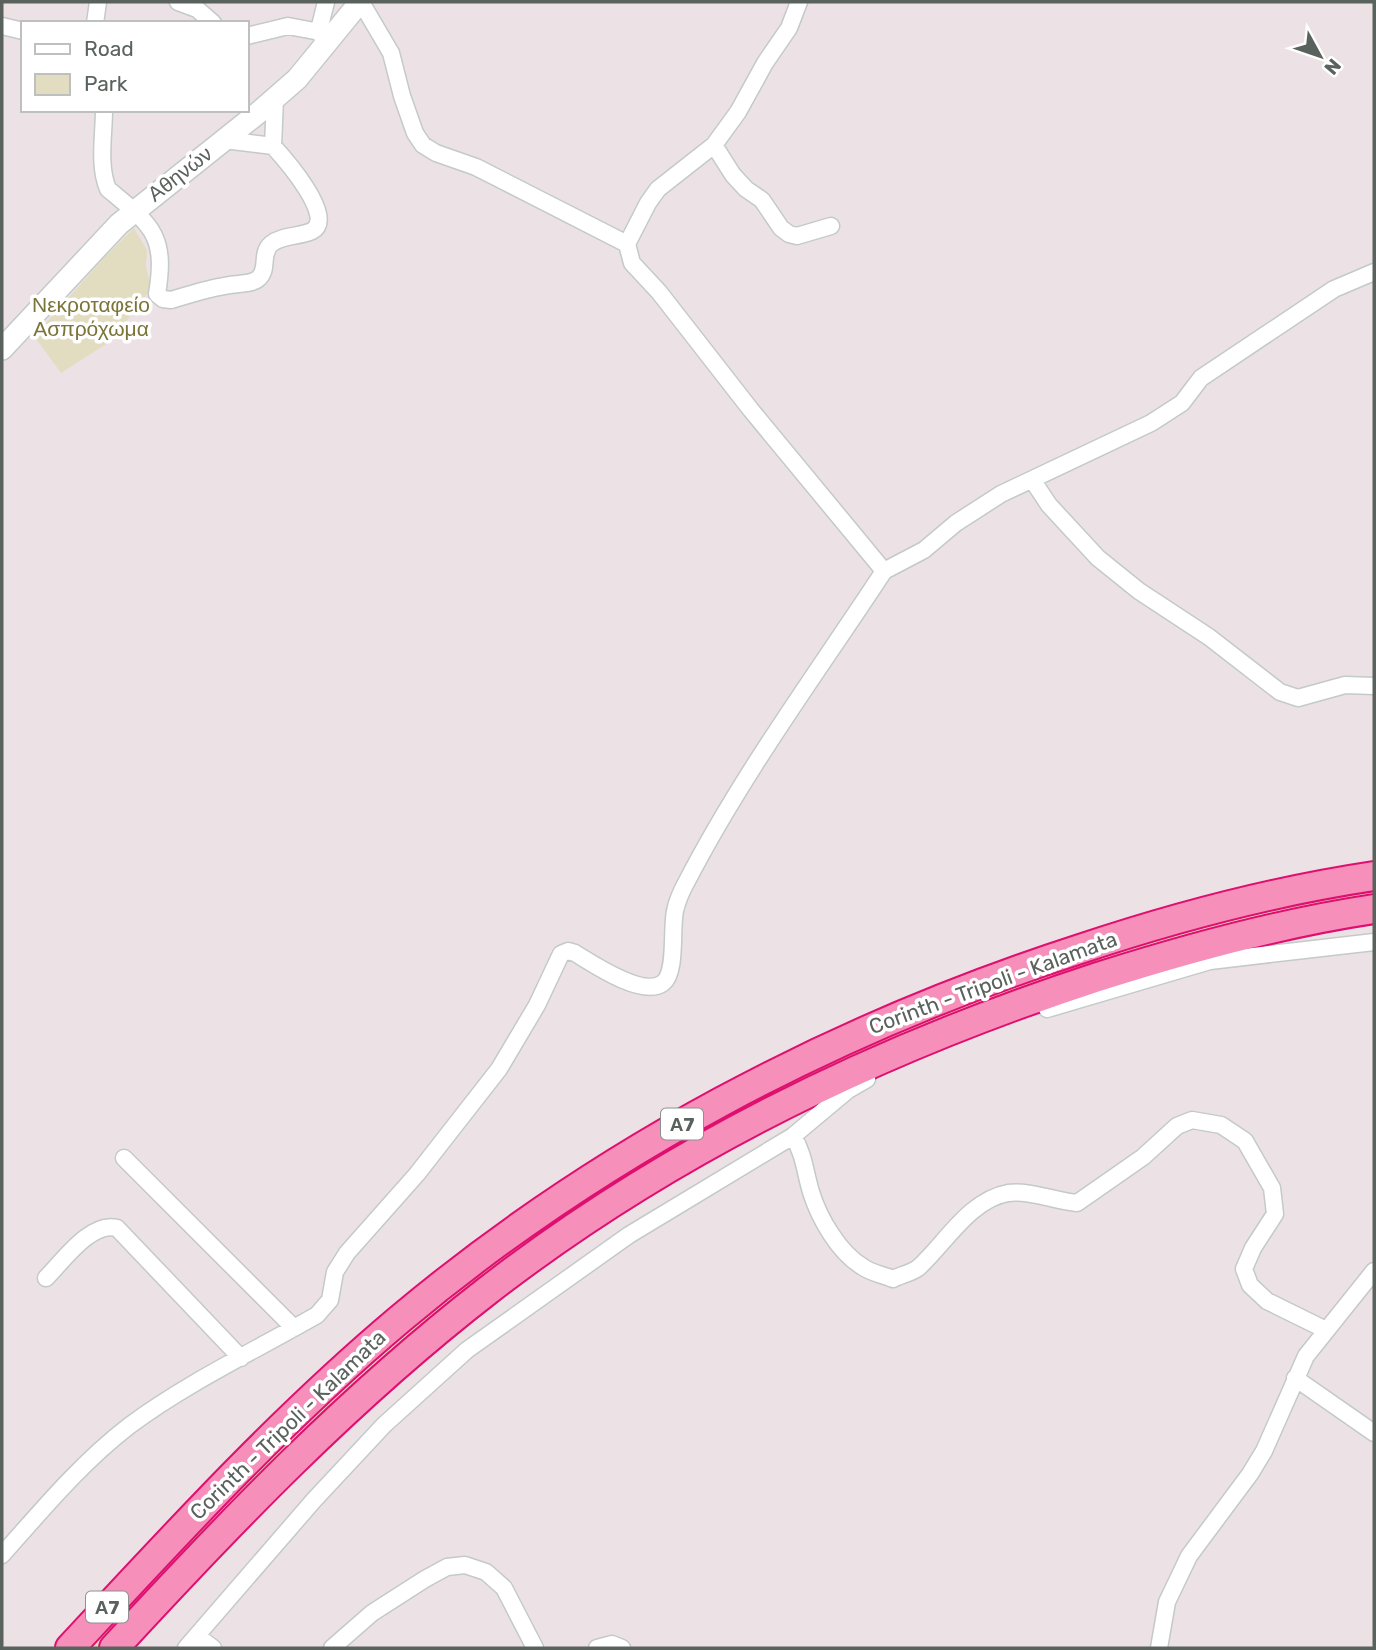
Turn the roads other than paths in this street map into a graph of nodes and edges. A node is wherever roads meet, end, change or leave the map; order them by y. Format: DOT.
graph roads {
  1 [pos="98,2"];
  2 [pos="178,2"];
  3 [pos="326,2"];
  4 [pos="361,2"];
  5 [pos="799,2"];
  6 [pos="95,21"];
  7 [pos="211,21"];
  8 [pos="2,26"];
  9 [pos="21,31"];
  10 [pos="248,36"];
  11 [pos="322,39"];
  12 [pos="275,99"];
  13 [pos="104,112"];
  14 [pos="224,140"];
  15 [pos="714,145"];
  16 [pos="273,146"];
  17 [pos="135,211"];
  18 [pos="831,226"];
  19 [pos="627,244"];
  20 [pos="1374,272"];
  21 [pos="2,349"];
  22 [pos="1033,481"];
  23 [pos="884,571"];
  24 [pos="1374,686"];
  25 [pos="1374,876"];
  26 [pos="1374,909"];
  27 [pos="1374,942"];
  28 [pos="793,1136"];
  29 [pos="124,1158"];
  30 [pos="1374,1272"];
  31 [pos="46,1278"];
  32 [pos="294,1328"];
  33 [pos="1326,1330"];
  34 [pos="241,1358"];
  35 [pos="1295,1378"];
  36 [pos="1374,1433"];
  37 [pos="2,1555"];
  38 [pos="198,1636"];
  39 [pos="70,1648"];
  40 [pos="114,1648"];
  41 [pos="186,1648"];
  42 [pos="213,1648"];
  43 [pos="332,1648"];
  44 [pos="535,1648"];
  45 [pos="597,1648"];
  46 [pos="622,1648"];
  47 [pos="1159,1648"];
  1 -- 6 [label="street"];
  2 -- 7 [label="street"];
  3 -- 11 [label="street"];
  4 -- 11 [label="main road, Αθηνών"];
  4 -- 19 [label="street"];
  5 -- 15 [label="street"];
  8 -- 9 [label="street"];
  10 -- 11 [label="street"];
  11 -- 12 [label="main road, Αθηνών"];
  12 -- 14 [label="main road, Αθηνών"];
  12 -- 16 [label="street"];
  13 -- 17 [label="street"];
  14 -- 16 [label="street"];
  14 -- 17 [label="main road, Αθηνών"];
  15 -- 18 [label="street"];
  15 -- 19 [label="street"];
  16 -- 17 [label="street"];
  17 -- 21 [label="main road, Αθηνών"];
  19 -- 23 [label="street"];
  20 -- 22 [label="street"];
  22 -- 23 [label="street"];
  22 -- 24 [label="street"];
  23 -- 32 [label="street"];
  25 -- 39 [label="highway, Corinth - Tripoli - Kalamata / Α7"];
  26 -- 40 [label="highway, Corinth - Tripoli - Kalamata / Α7"];
  27 -- 28 [label="street"];
  28 -- 33 [label="street"];
  28 -- 38 [label="street"];
  29 -- 32 [label="street"];
  30 -- 33 [label="street"];
  31 -- 34 [label="street"];
  32 -- 34 [label="street"];
  33 -- 35 [label="street"];
  34 -- 37 [label="street"];
  35 -- 36 [label="street"];
  35 -- 47 [label="street"];
  38 -- 41 [label="street"];
  38 -- 42 [label="street"];
  43 -- 44 [label="street"];
  45 -- 46 [label="street"];
}
